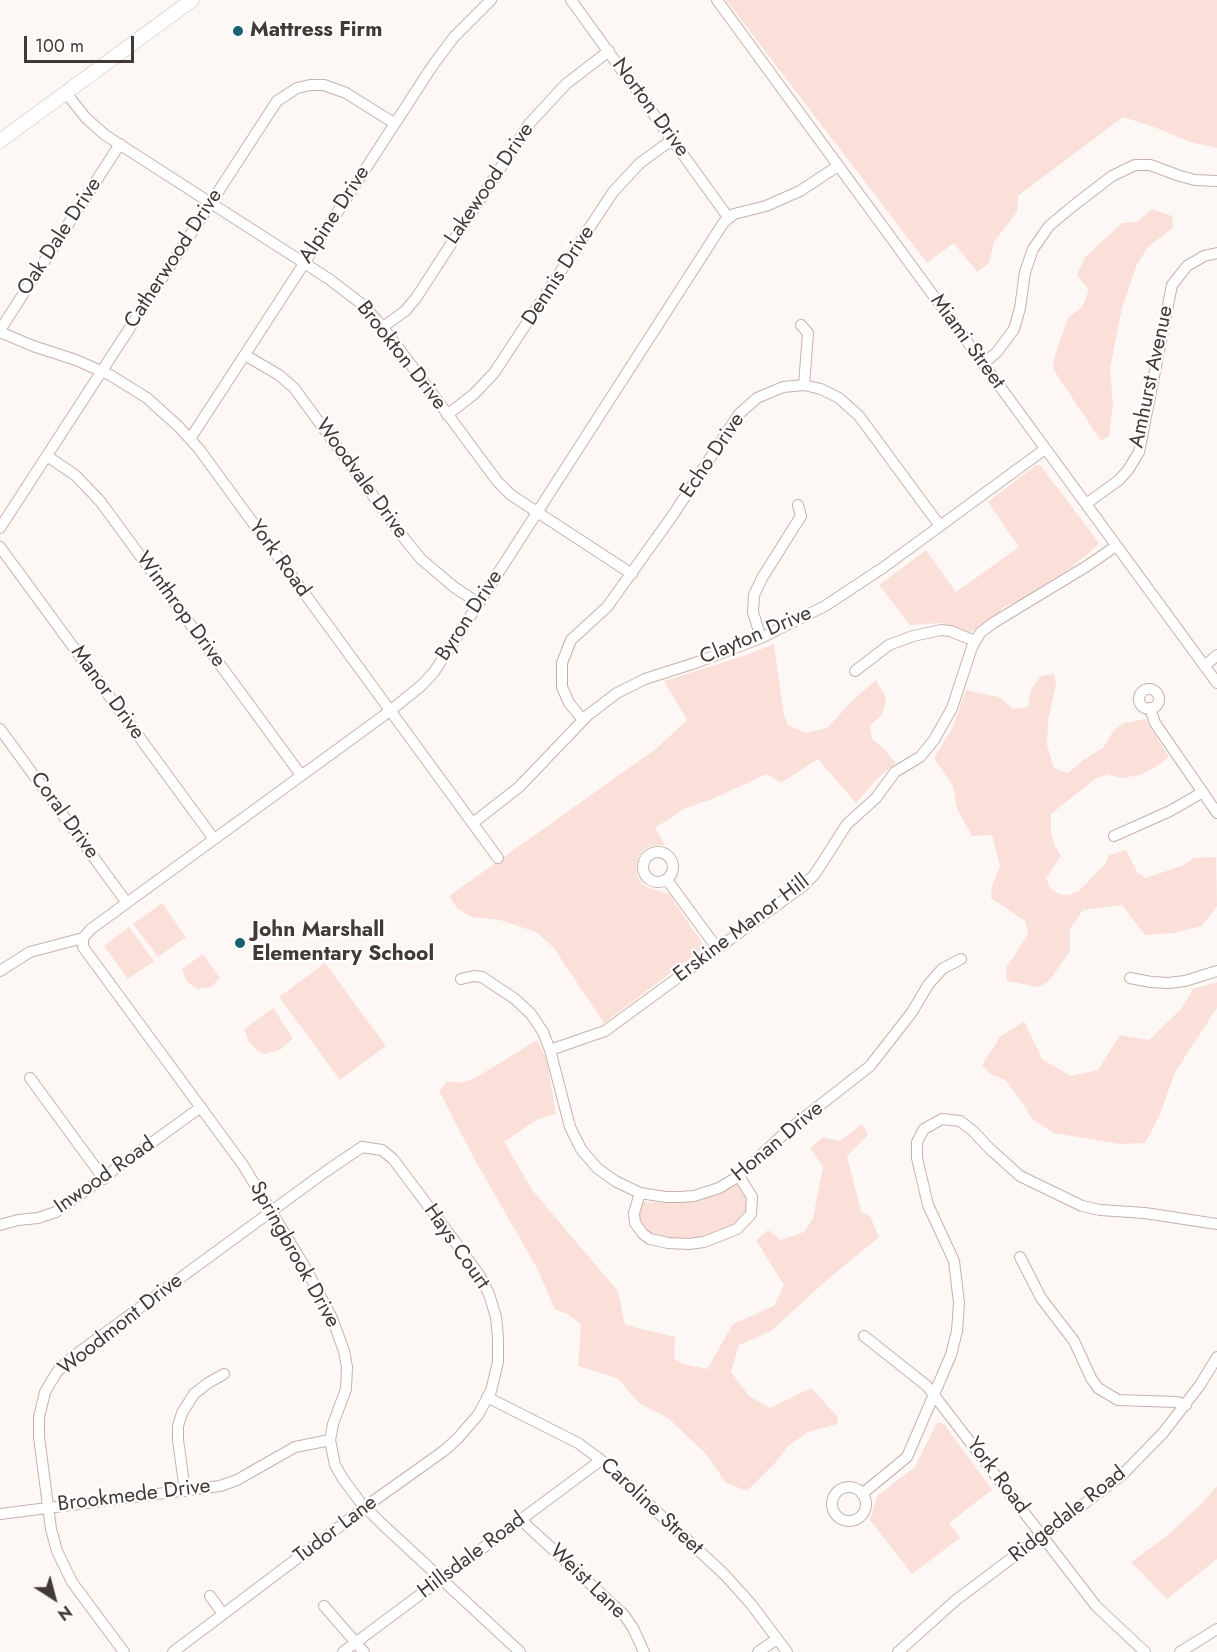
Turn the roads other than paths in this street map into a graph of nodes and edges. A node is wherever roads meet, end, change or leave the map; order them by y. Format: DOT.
graph roads {
  1 [pos="192,0"];
  2 [pos="491,0"];
  3 [pos="571,0"];
  4 [pos="717,0"];
  5 [pos="609,51"];
  6 [pos="66,93"];
  7 [pos="394,123"];
  8 [pos="673,139"];
  9 [pos="0,141"];
  10 [pos="120,144"];
  11 [pos="838,165"];
  12 [pos="1217,181"];
  13 [pos="211,203"];
  14 [pos="728,217"];
  15 [pos="1217,253"];
  16 [pos="304,263"];
  17 [pos="801,325"];
  18 [pos="383,327"];
  19 [pos="0,331"];
  20 [pos="245,355"];
  21 [pos="983,364"];
  22 [pos="101,371"];
  23 [pos="804,385"];
  24 [pos="447,415"];
  25 [pos="190,439"];
  26 [pos="1046,449"];
  27 [pos="47,456"];
  28 [pos="1086,504"];
  29 [pos="798,505"];
  30 [pos="537,513"];
  31 [pos="940,526"];
  32 [pos="0,528"];
  33 [pos="1116,546"];
  34 [pos="0,547"];
  35 [pos="632,574"];
  36 [pos="478,603"];
  37 [pos="761,638"];
  38 [pos="975,641"];
  39 [pos="1217,655"];
  40 [pos="1205,666"];
  41 [pos="855,670"];
  42 [pos="1217,683"];
  43 [pos="1150,708"];
  44 [pos="390,711"];
  45 [pos="583,720"];
  46 [pos="0,729"];
  47 [pos="301,775"];
  48 [pos="1203,792"];
  49 [pos="1217,813"];
  50 [pos="472,823"];
  51 [pos="1114,836"];
  52 [pos="214,839"];
  53 [pos="498,858"];
  54 [pos="667,880"];
  55 [pos="127,903"];
  56 [pos="83,938"];
  57 [pos="717,948"];
  58 [pos="961,959"];
  59 [pos="0,971"];
  60 [pos="1217,972"];
  61 [pos="1130,978"];
  62 [pos="461,979"];
  63 [pos="550,1050"];
  64 [pos="30,1078"];
  65 [pos="201,1107"];
  66 [pos="376,1148"];
  67 [pos="740,1176"];
  68 [pos="104,1179"];
  69 [pos="640,1193"];
  70 [pos="272,1212"];
  71 [pos="1217,1224"];
  72 [pos="0,1225"];
  73 [pos="1020,1257"];
  74 [pos="864,1336"];
  75 [pos="1217,1357"];
  76 [pos="224,1374"];
  77 [pos="934,1395"];
  78 [pos="487,1397"];
  79 [pos="1186,1405"];
  80 [pos="330,1440"];
  81 [pos="601,1460"];
  82 [pos="184,1491"];
  83 [pos="862,1494"];
  84 [pos="47,1507"];
  85 [pos="365,1508"];
  86 [pos="0,1514"];
  87 [pos="521,1520"];
  88 [pos="1042,1536"];
  89 [pos="442,1580"];
  90 [pos="210,1596"];
  91 [pos="324,1606"];
  92 [pos="223,1614"];
  93 [pos="1217,1629"];
  94 [pos="777,1639"];
  95 [pos="360,1648"];
  96 [pos="124,1652"];
  97 [pos="173,1652"];
  98 [pos="343,1652"];
  99 [pos="520,1652"];
  100 [pos="644,1652"];
  101 [pos="758,1652"];
  102 [pos="786,1652"];
  103 [pos="898,1652"];
  104 [pos="1145,1652"];
  105 [pos="1180,1652"];
  1 -- 6 [label="main road"];
  2 -- 7 [label="street, Alpine Drive"];
  3 -- 5 [label="street, Norton Drive"];
  4 -- 11 [label="street, Miami Street"];
  5 -- 8 [label="street, Norton Drive"];
  5 -- 18 [label="street, Lakewood Drive"];
  6 -- 9 [label="main road"];
  6 -- 10 [label="street, Brookton Drive"];
  7 -- 13 [label="street, Catherwood Drive"];
  7 -- 16 [label="street, Alpine Drive"];
  8 -- 14 [label="street, Norton Drive"];
  8 -- 24 [label="street, Dennis Drive"];
  10 -- 13 [label="street, Brookton Drive"];
  10 -- 19 [label="street, Oak Dale Drive"];
  11 -- 14 [label="street"];
  11 -- 21 [label="street, Miami Street"];
  12 -- 21 [label="street"];
  13 -- 16 [label="street, Brookton Drive"];
  13 -- 22 [label="street, Catherwood Drive"];
  14 -- 30 [label="street, Byron Drive"];
  15 -- 28 [label="street, Amhurst Avenue"];
  16 -- 18 [label="street, Brookton Drive"];
  16 -- 20 [label="street, Alpine Drive"];
  17 -- 23 [label="street"];
  18 -- 24 [label="street, Brookton Drive"];
  19 -- 22 [label="street, York Road"];
  20 -- 25 [label="street, Alpine Drive"];
  20 -- 36 [label="street, Woodvale Drive"];
  21 -- 26 [label="street, Miami Street"];
  22 -- 25 [label="street, York Road"];
  22 -- 27 [label="street, Catherwood Drive"];
  23 -- 31 [label="street, Echo Drive"];
  23 -- 35 [label="street, Echo Drive"];
  24 -- 30 [label="street, Brookton Drive"];
  25 -- 44 [label="street, York Road"];
  26 -- 28 [label="street, Miami Street"];
  26 -- 31 [label="street, Clayton Drive"];
  27 -- 32 [label="street, Catherwood Drive"];
  27 -- 47 [label="street, Winthrop Drive"];
  28 -- 33 [label="street, Miami Street"];
  29 -- 37 [label="street"];
  30 -- 35 [label="street, Brookton Drive"];
  30 -- 36 [label="street, Byron Drive"];
  31 -- 37 [label="street, Clayton Drive"];
  33 -- 38 [label="street, Erskine Manor Hill"];
  33 -- 40 [label="street, Miami Street"];
  34 -- 52 [label="street, Manor Drive"];
  35 -- 45 [label="street, Echo Drive"];
  36 -- 44 [label="street, Byron Drive"];
  37 -- 45 [label="street, Clayton Drive"];
  38 -- 41 [label="street"];
  38 -- 57 [label="street, Erskine Manor Hill"];
  39 -- 40 [label="street"];
  40 -- 42 [label="street, Miami Street"];
  43 -- 48 [label="street"];
  44 -- 47 [label="street, Byron Drive"];
  44 -- 50 [label="street, York Road"];
  45 -- 50 [label="street, Clayton Drive"];
  46 -- 55 [label="street, Coral Drive"];
  47 -- 52 [label="street, Byron Drive"];
  48 -- 49 [label="street"];
  48 -- 51 [label="street"];
  50 -- 53 [label="street, York Road"];
  52 -- 55 [label="street, Byron Drive"];
  54 -- 57 [label="street"];
  55 -- 56 [label="street, Byron Drive"];
  56 -- 59 [label="street, Byron Drive"];
  56 -- 65 [label="street, Springbrook Drive"];
  57 -- 63 [label="street, Erskine Manor Hill"];
  58 -- 67 [label="street, Honan Drive"];
  60 -- 61 [label="street"];
  62 -- 63 [label="street, Honan Drive"];
  63 -- 69 [label="street, Honan Drive"];
  64 -- 68 [label="street"];
  65 -- 68 [label="street, Inwood Road"];
  65 -- 70 [label="street, Springbrook Drive"];
  66 -- 70 [label="street, Woodmont Drive"];
  66 -- 78 [label="street, Hays Court"];
  67 -- 69 [label="street, Honan Drive"];
  67 -- 69 [label="street"];
  68 -- 72 [label="street, Inwood Road"];
  70 -- 80 [label="street, Springbrook Drive"];
  70 -- 84 [label="street, Woodmont Drive"];
  71 -- 77 [label="street"];
  73 -- 79 [label="street"];
  74 -- 77 [label="street, York Road"];
  75 -- 79 [label="street, Ridgedale Road"];
  76 -- 82 [label="street"];
  77 -- 83 [label="street"];
  77 -- 88 [label="street, York Road"];
  78 -- 81 [label="street, Caroline Street"];
  78 -- 85 [label="street, Tudor Lane"];
  79 -- 88 [label="street, Ridgedale Road"];
  80 -- 82 [label="street, Brookmede Drive"];
  80 -- 85 [label="street, Springbrook Drive"];
  81 -- 87 [label="street, Hillsdale Road"];
  81 -- 94 [label="street, Caroline Street"];
  82 -- 84 [label="street, Brookmede Drive"];
  84 -- 86 [label="street, Brookmede Drive"];
  84 -- 96 [label="street, Woodmont Drive"];
  85 -- 89 [label="street, Springbrook Drive"];
  85 -- 92 [label="street, Tudor Lane"];
  87 -- 89 [label="street, Hillsdale Road"];
  87 -- 100 [label="street, Weist Lane"];
  88 -- 103 [label="street, Ridgedale Road"];
  88 -- 104 [label="street, York Road"];
  89 -- 95 [label="street, Hillsdale Road"];
  89 -- 99 [label="street, Springbrook Drive"];
  90 -- 92 [label="street"];
  91 -- 95 [label="street"];
  92 -- 97 [label="street, Tudor Lane"];
  93 -- 105 [label="street"];
  94 -- 101 [label="street"];
  94 -- 102 [label="street, Caroline Street"];
  95 -- 98 [label="street, Hillsdale Road"];
}
